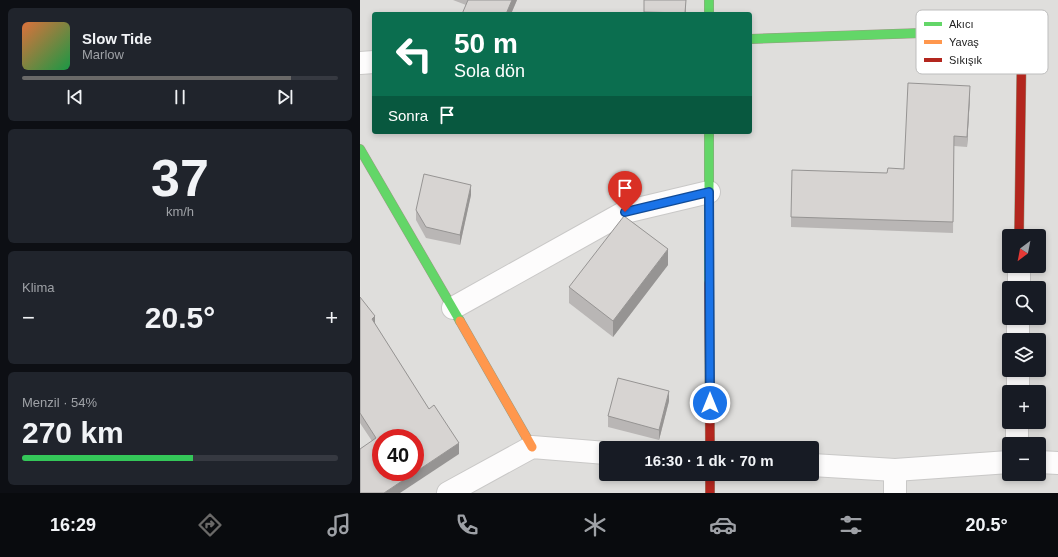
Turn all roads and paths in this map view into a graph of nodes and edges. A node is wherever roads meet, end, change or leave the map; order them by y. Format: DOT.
graph roads {
  1 [pos="709,0"];
  2 [pos="709,12"];
  3 [pos="916,33"];
  4 [pos="752,38"];
  5 [pos="372,62"];
  6 [pos="360,63"];
  7 [pos="1021,74"];
  8 [pos="709,134"];
  9 [pos="360,149"];
  10 [pos="709,192"];
  11 [pos="1019,229"];
  12 [pos="453,308"];
  13 [pos="710,441"];
  14 [pos="532,447"];
  15 [pos="599,452"];
  16 [pos="1002,462"];
  17 [pos="1046,462"];
  18 [pos="1058,463"];
  19 [pos="819,465"];
  20 [pos="895,470"];
  21 [pos="710,481"];
  22 [pos="448,493"];
  23 [pos="710,493"];
  24 [pos="895,493"];
  1 -- 2 [label="street"];
  3 -- 4 [label="street"];
  5 -- 6 [label="street"];
  7 -- 11 [label="street"];
  8 -- 10 [label="street"];
  9 -- 12 [label="street"];
  10 -- 12 [label="street"];
  10 -- 13 [label="street"];
  12 -- 14 [label="street"];
  14 -- 15 [label="street"];
  14 -- 22 [label="street"];
  16 -- 20 [label="street"];
  17 -- 18 [label="street"];
  19 -- 20 [label="street"];
  20 -- 24 [label="street"];
  21 -- 23 [label="street"];
}
